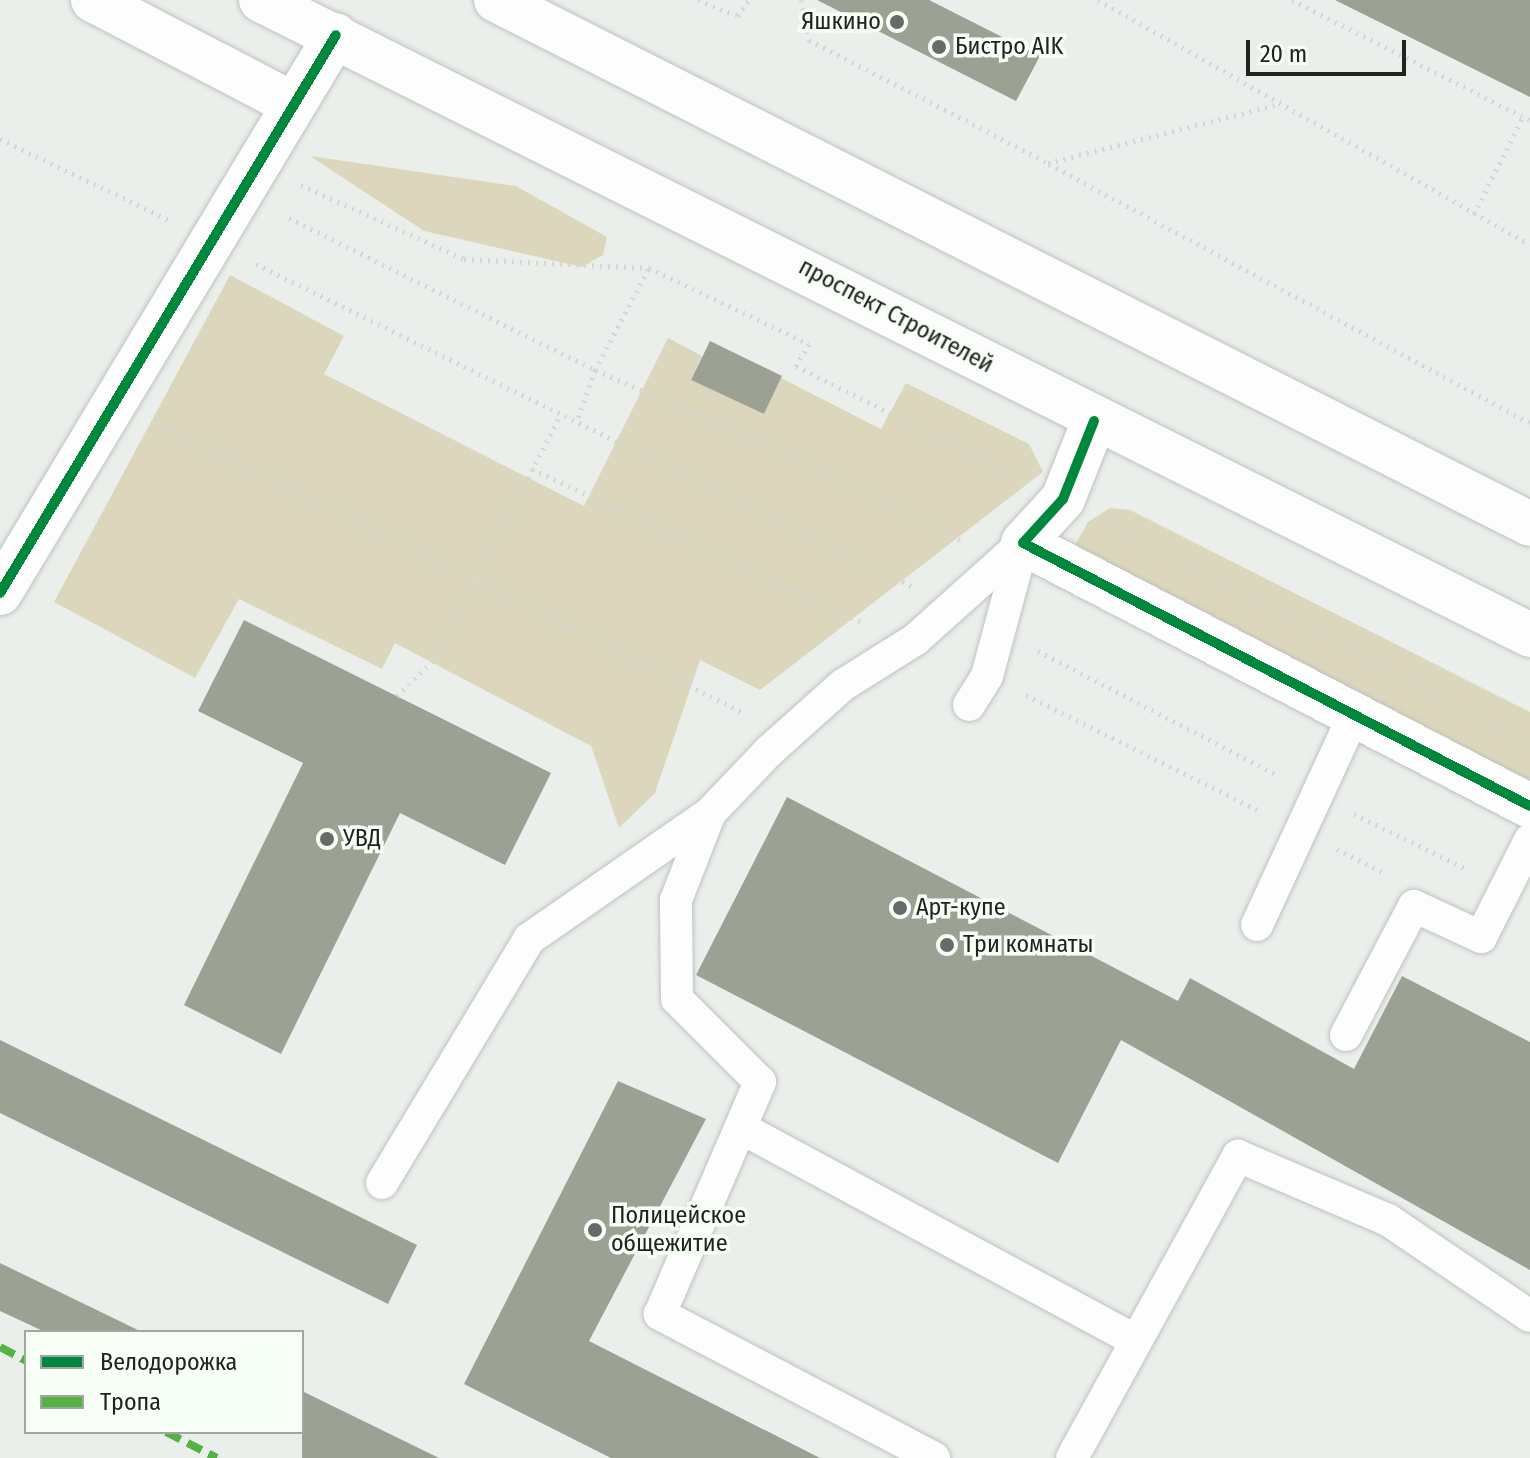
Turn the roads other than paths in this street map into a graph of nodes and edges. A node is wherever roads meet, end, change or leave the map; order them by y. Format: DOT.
graph roads {
  1 [pos="93,0"];
  2 [pos="261,0"];
  3 [pos="496,0"];
  4 [pos="336,35"];
  5 [pos="293,104"];
  6 [pos="1094,421"];
  7 [pos="1530,524"];
  8 [pos="1012,552"];
  9 [pos="0,593"];
  10 [pos="1530,635"];
  11 [pos="969,705"];
  12 [pos="1354,715"];
  13 [pos="1530,806"];
  14 [pos="710,813"];
  15 [pos="1530,840"];
  16 [pos="1257,925"];
  17 [pos="1346,1035"];
  18 [pos="741,1128"];
  19 [pos="382,1183"];
  20 [pos="1530,1316"];
  21 [pos="1135,1340"];
  22 [pos="934,1458"];
  23 [pos="1072,1458"];
  1 -- 5 [label="main road"];
  2 -- 4 [label="main road, проспект Строителей"];
  3 -- 7 [label="main road"];
  4 -- 5 [label="main road"];
  4 -- 6 [label="main road, проспект Строителей"];
  5 -- 9 [label="main road"];
  6 -- 8 [label="main road"];
  6 -- 10 [label="main road, проспект Строителей"];
  8 -- 11 [label="lane"];
  8 -- 12 [label="main road"];
  8 -- 14 [label="lane"];
  12 -- 13 [label="main road"];
  12 -- 16 [label="lane"];
  14 -- 18 [label="lane"];
  14 -- 19 [label="lane"];
  15 -- 17 [label="lane"];
  18 -- 21 [label="lane"];
  18 -- 22 [label="lane"];
  20 -- 21 [label="lane"];
  21 -- 23 [label="lane"];
}
